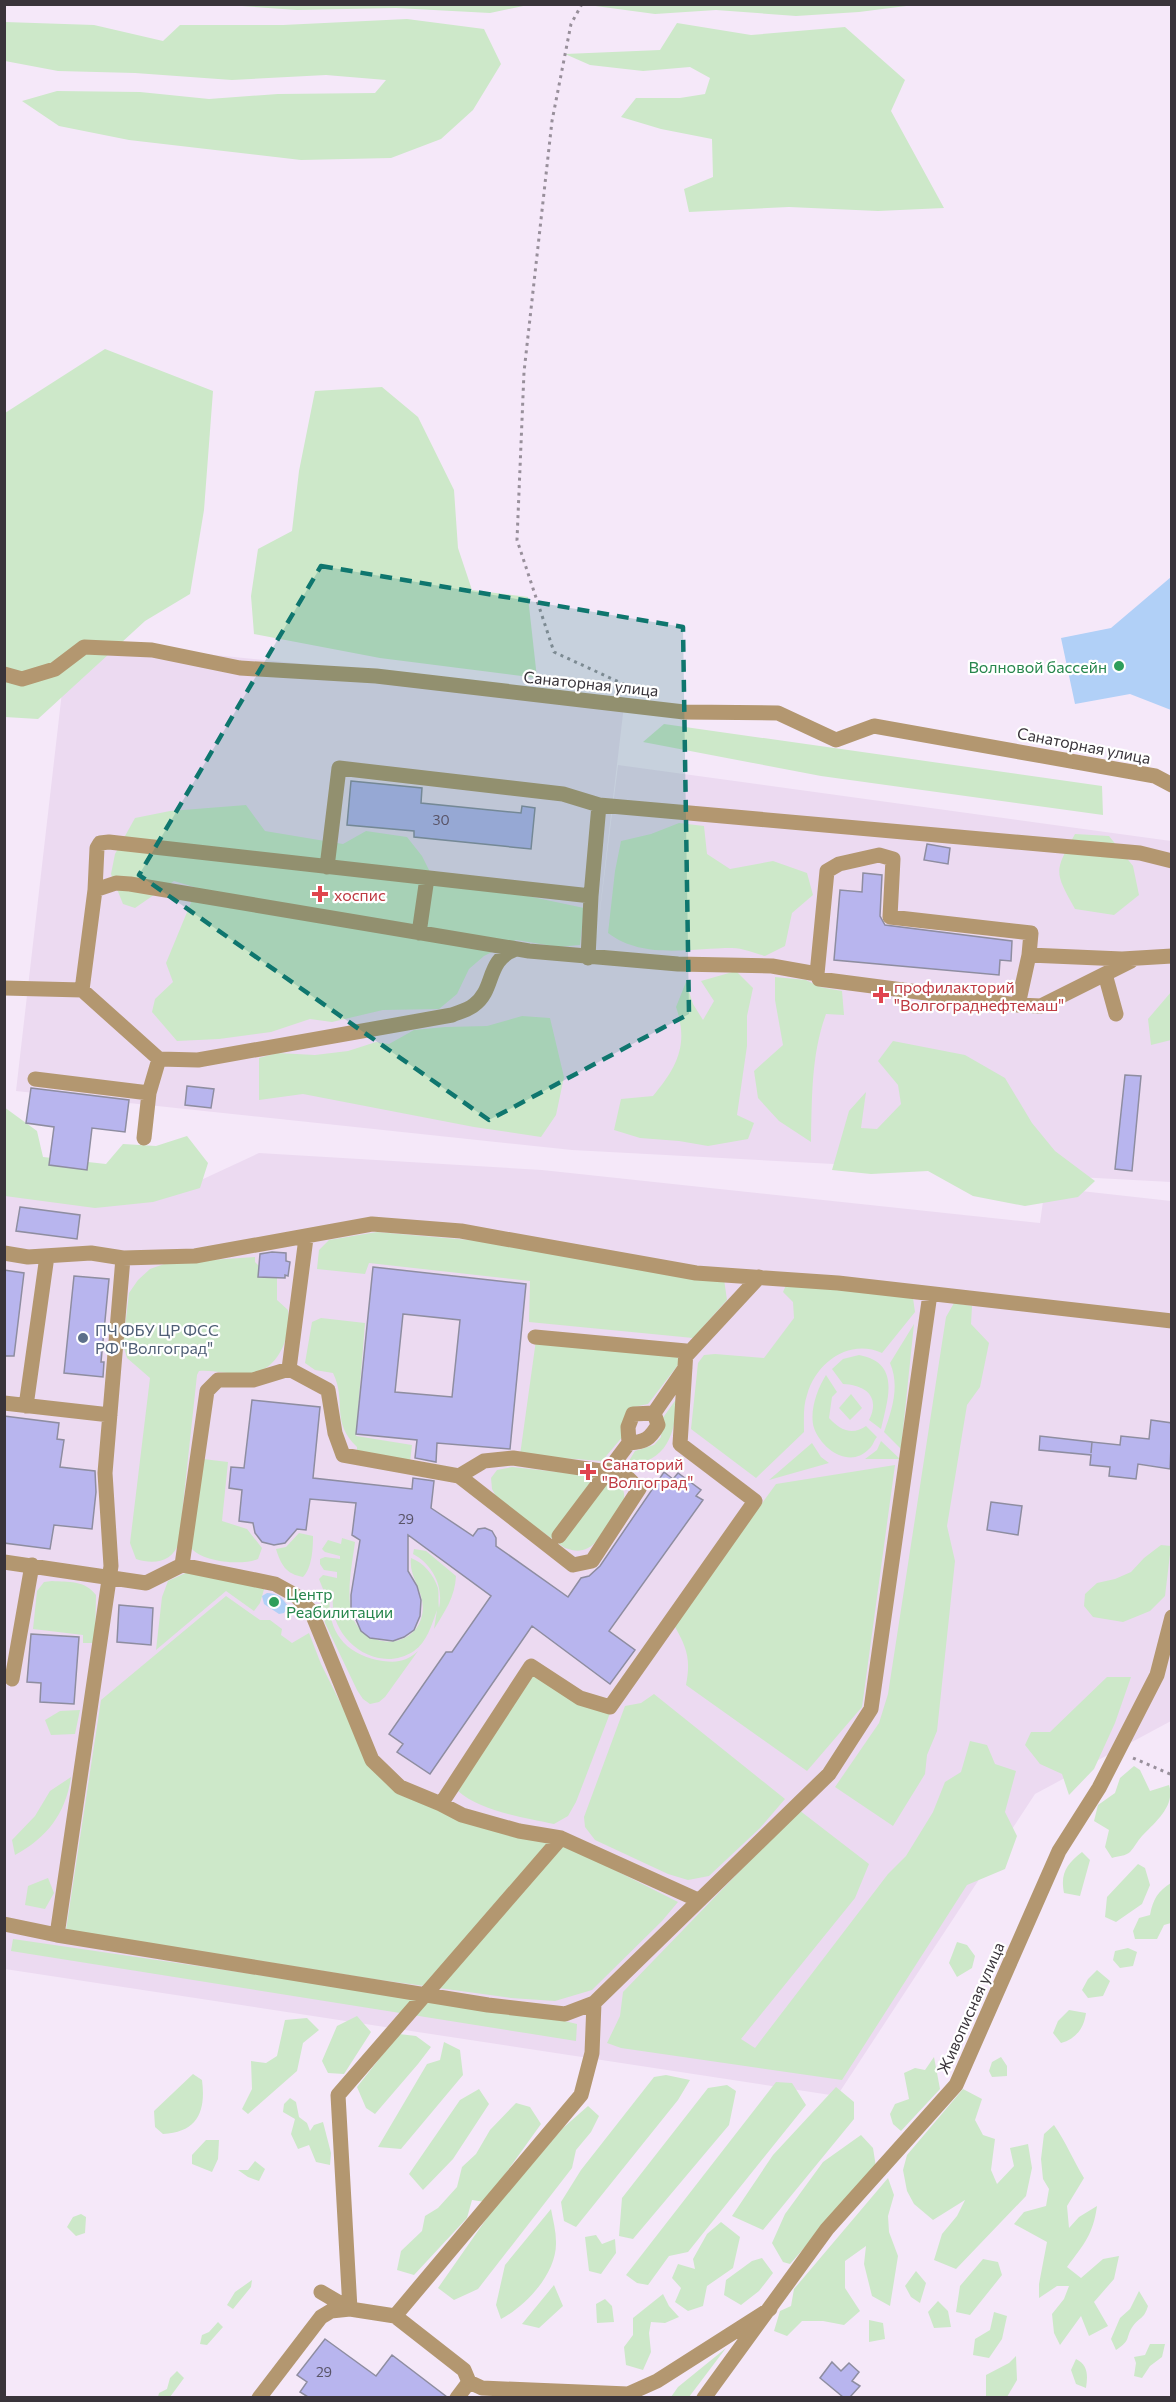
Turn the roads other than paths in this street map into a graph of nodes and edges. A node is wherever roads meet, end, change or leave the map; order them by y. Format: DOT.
graph roads {
  1 [pos="4,674"];
  2 [pos="1172,785"];
  3 [pos="598,805"];
  4 [pos="1172,861"];
  5 [pos="327,867"];
  6 [pos="427,878"];
  7 [pos="95,890"];
  8 [pos="591,896"];
  9 [pos="419,933"];
  10 [pos="516,949"];
  11 [pos="1029,955"];
  12 [pos="1172,956"];
  13 [pos="588,958"];
  14 [pos="1135,958"];
  15 [pos="817,974"];
  16 [pos="1105,974"];
  17 [pos="4,988"];
  18 [pos="82,990"];
  19 [pos="1018,1005"];
  20 [pos="1116,1014"];
  21 [pos="159,1059"];
  22 [pos="35,1079"];
  23 [pos="149,1093"];
  24 [pos="144,1138"];
  25 [pos="306,1238"];
  26 [pos="4,1253"];
  27 [pos="47,1256"];
  28 [pos="123,1258"];
  29 [pos="759,1277"];
  30 [pos="930,1294"];
  31 [pos="1172,1320"];
  32 [pos="535,1337"];
  33 [pos="686,1361"];
  34 [pos="289,1369"];
  35 [pos="4,1403"];
  36 [pos="26,1406"];
  37 [pos="654,1413"];
  38 [pos="110,1415"];
  39 [pos="629,1443"];
  40 [pos="611,1468"];
  41 [pos="459,1476"];
  42 [pos="559,1536"];
  43 [pos="4,1562"];
  44 [pos="32,1565"];
  45 [pos="182,1565"];
  46 [pos="109,1578"];
  47 [pos="1172,1617"];
  48 [pos="12,1679"];
  49 [pos="441,1804"];
  50 [pos="561,1838"];
  51 [pos="698,1900"];
  52 [pos="4,1924"];
  53 [pos="57,1935"];
  54 [pos="424,1995"];
  55 [pos="594,2003"];
  56 [pos="321,2292"];
  57 [pos="350,2309"];
  58 [pos="770,2309"];
  59 [pos="395,2316"];
  60 [pos="469,2382"];
  61 [pos="259,2397"];
  62 [pos="457,2397"];
  63 [pos="704,2397"];
  1 -- 2 [label="street, Санаторная улица"];
  3 -- 4 [label="street"];
  3 -- 5 [label="street"];
  3 -- 8 [label="street"];
  5 -- 6 [label="street"];
  5 -- 7 [label="street"];
  6 -- 8 [label="street"];
  6 -- 9 [label="street"];
  7 -- 9 [label="street"];
  7 -- 18 [label="street"];
  8 -- 13 [label="street"];
  9 -- 10 [label="street"];
  10 -- 13 [label="street"];
  10 -- 21 [label="street"];
  11 -- 14 [label="street"];
  11 -- 15 [label="street"];
  11 -- 19 [label="street"];
  12 -- 14 [label="street"];
  13 -- 15 [label="street"];
  14 -- 16 [label="street"];
  15 -- 19 [label="street"];
  16 -- 19 [label="street"];
  16 -- 20 [label="street"];
  17 -- 18 [label="street"];
  18 -- 21 [label="street"];
  21 -- 23 [label="street"];
  22 -- 23 [label="street"];
  23 -- 24 [label="street"];
  25 -- 28 [label="street"];
  25 -- 29 [label="street"];
  25 -- 34 [label="street"];
  26 -- 27 [label="street"];
  27 -- 28 [label="street"];
  27 -- 36 [label="street"];
  28 -- 38 [label="street"];
  29 -- 30 [label="street"];
  29 -- 33 [label="street"];
  30 -- 31 [label="street"];
  30 -- 51 [label="street"];
  32 -- 33 [label="street"];
  33 -- 37 [label="street"];
  33 -- 49 [label="street"];
  34 -- 41 [label="street"];
  34 -- 45 [label="street"];
  35 -- 36 [label="street"];
  36 -- 38 [label="street"];
  37 -- 39 [label="street"];
  37 -- 39 [label="street"];
  38 -- 46 [label="street"];
  39 -- 40 [label="street"];
  40 -- 41 [label="street"];
  40 -- 41 [label="street"];
  40 -- 42 [label="street"];
  43 -- 44 [label="street"];
  44 -- 46 [label="street"];
  44 -- 48 [label="street"];
  45 -- 46 [label="street"];
  45 -- 49 [label="street"];
  46 -- 53 [label="street"];
  47 -- 58 [label="street, Живописная улица"];
  49 -- 50 [label="street"];
  50 -- 51 [label="street"];
  50 -- 54 [label="street"];
  51 -- 55 [label="street"];
  52 -- 53 [label="street"];
  53 -- 54 [label="street"];
  54 -- 55 [label="street"];
  54 -- 57 [label="street"];
  55 -- 59 [label="street"];
  56 -- 57 [label="street"];
  57 -- 59 [label="street"];
  57 -- 61 [label="street"];
  58 -- 60 [label="street"];
  58 -- 63 [label="street, Живописная улица"];
  59 -- 60 [label="street"];
  60 -- 62 [label="street"];
}
